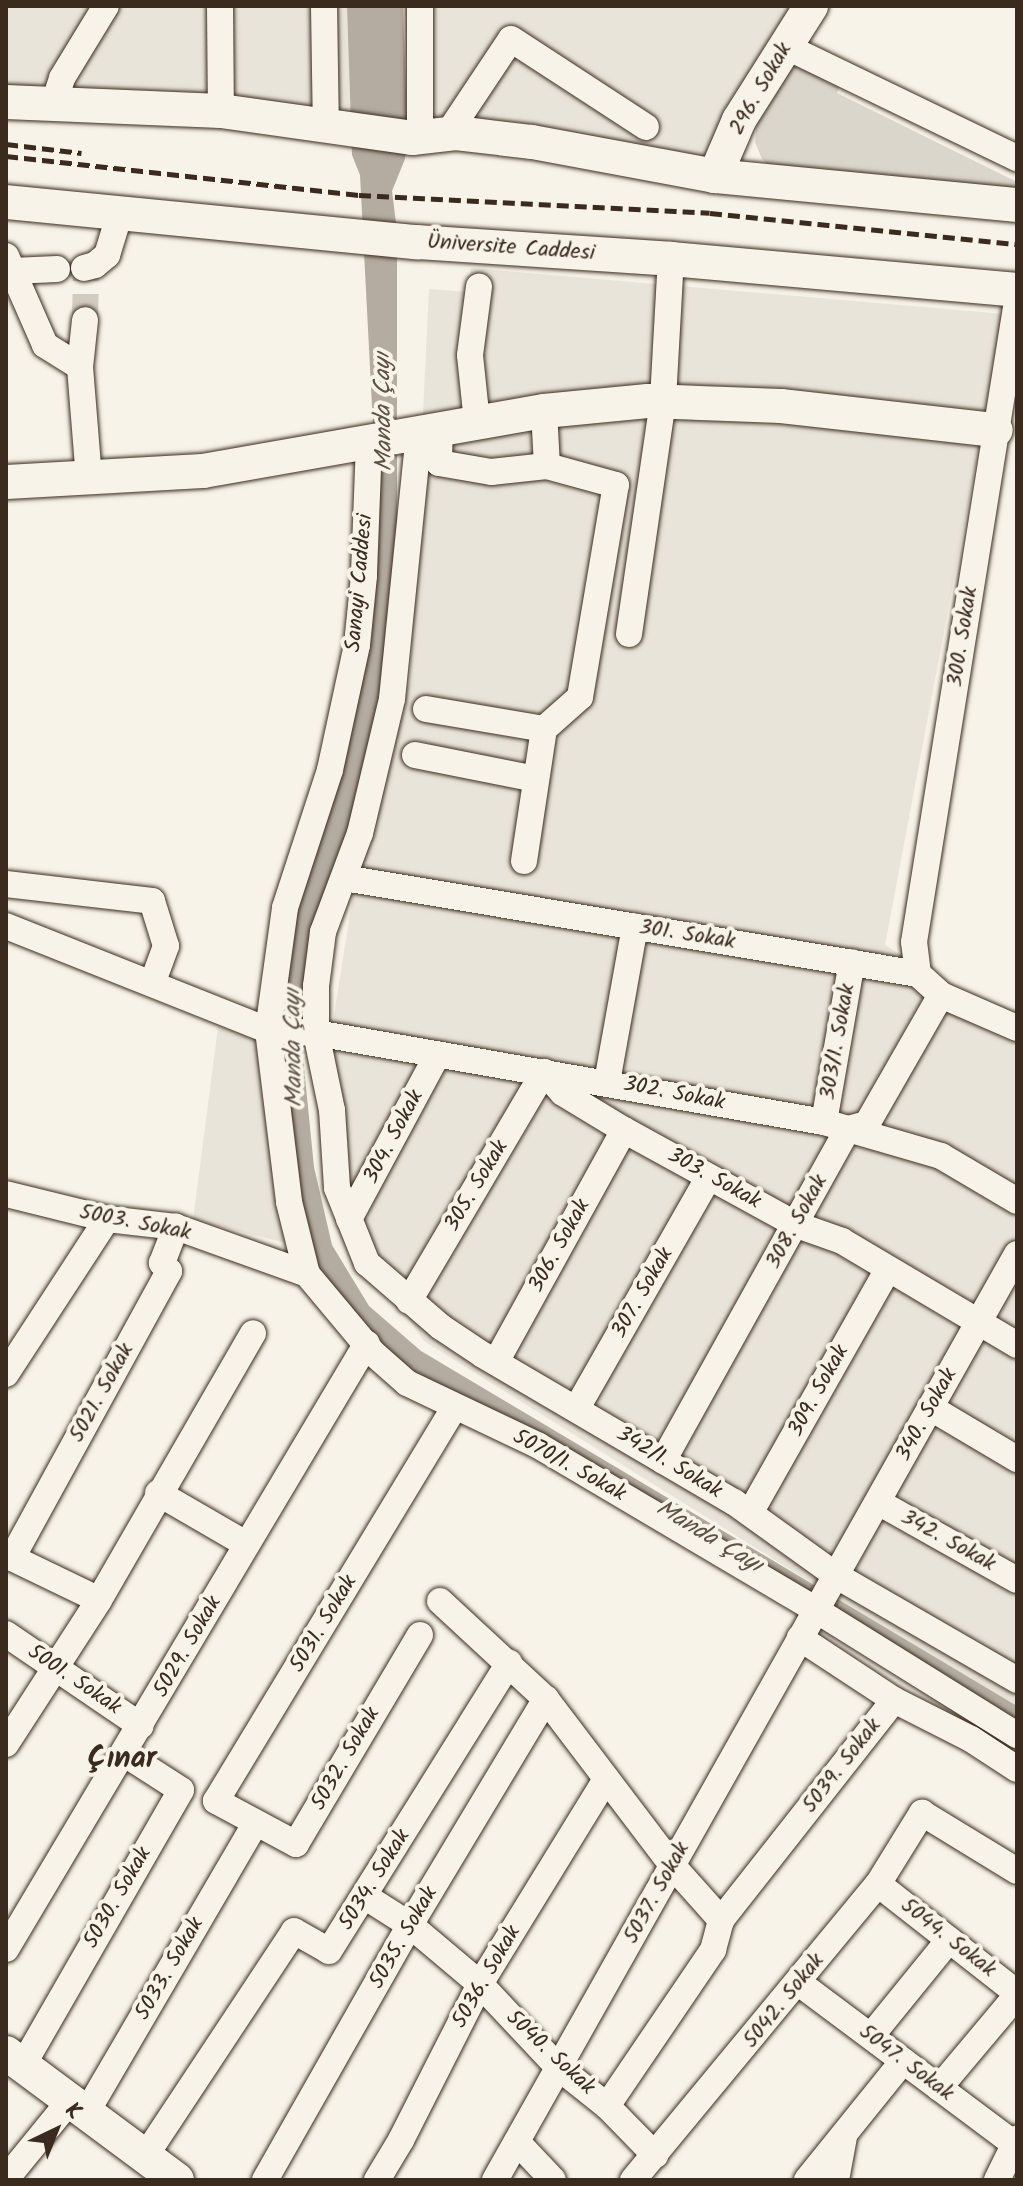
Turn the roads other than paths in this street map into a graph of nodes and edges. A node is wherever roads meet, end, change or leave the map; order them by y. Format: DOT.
graph roads {
  1 [pos="106,6"];
  2 [pos="220,6"];
  3 [pos="324,6"];
  4 [pos="420,6"];
  5 [pos="811,6"];
  6 [pos="785,46"];
  7 [pos="6,102"];
  8 [pos="54,103"];
  9 [pos="221,111"];
  10 [pos="646,127"];
  11 [pos="336,130"];
  12 [pos="427,137"];
  13 [pos="1017,158"];
  14 [pos="715,176"];
  15 [pos="6,202"];
  16 [pos="1017,205"];
  17 [pos="120,213"];
  18 [pos="671,259"];
  19 [pos="9,263"];
  20 [pos="57,269"];
  21 [pos="86,270"];
  22 [pos="479,287"];
  23 [pos="1017,290"];
  24 [pos="1017,301"];
  25 [pos="85,320"];
  26 [pos="80,367"];
  27 [pos="663,400"];
  28 [pos="544,411"];
  29 [pos="477,422"];
  30 [pos="996,430"];
  31 [pos="424,432"];
  32 [pos="372,442"];
  33 [pos="547,466"];
  34 [pos="89,479"];
  35 [pos="6,482"];
  36 [pos="629,634"];
  37 [pos="426,709"];
  38 [pos="544,729"];
  39 [pos="415,755"];
  40 [pos="536,779"];
  41 [pos="524,861"];
  42 [pos="344,878"];
  43 [pos="6,884"];
  44 [pos="6,926"];
  45 [pos="635,926"];
  46 [pos="852,962"];
  47 [pos="918,974"];
  48 [pos="152,984"];
  49 [pos="941,995"];
  50 [pos="1017,1028"];
  51 [pos="268,1030"];
  52 [pos="316,1033"];
  53 [pos="438,1054"];
  54 [pos="544,1072"];
  55 [pos="607,1082"];
  56 [pos="836,1126"];
  57 [pos="624,1130"];
  58 [pos="709,1177"];
  59 [pos="6,1194"];
  60 [pos="1017,1201"];
  61 [pos="107,1219"];
  62 [pos="349,1219"];
  63 [pos="797,1225"];
  64 [pos="176,1227"];
  65 [pos="1017,1254"];
  66 [pos="888,1269"];
  67 [pos="307,1274"];
  68 [pos="409,1301"];
  69 [pos="978,1323"];
  70 [pos="253,1333"];
  71 [pos="15,1337"];
  72 [pos="367,1343"];
  73 [pos="1017,1345"];
  74 [pos="496,1362"];
  75 [pos="6,1374"];
  76 [pos="454,1408"];
  77 [pos="577,1408"];
  78 [pos="931,1408"];
  79 [pos="1017,1459"];
  80 [pos="663,1461"];
  81 [pos="158,1493"];
  82 [pos="878,1502"];
  83 [pos="750,1513"];
  84 [pos="246,1544"];
  85 [pos="9,1556"];
  86 [pos="837,1576"];
  87 [pos="1017,1580"];
  88 [pos="99,1600"];
  89 [pos="440,1601"];
  90 [pos="818,1608"];
  91 [pos="6,1634"];
  92 [pos="420,1635"];
  93 [pos="800,1638"];
  94 [pos="509,1663"];
  95 [pos="54,1667"];
  96 [pos="1017,1680"];
  97 [pos="546,1699"];
  98 [pos="894,1700"];
  99 [pos="141,1726"];
  100 [pos="1017,1735"];
  101 [pos="6,1744"];
  102 [pos="125,1754"];
  103 [pos="1017,1769"];
  104 [pos="606,1779"];
  105 [pos="255,1824"];
  106 [pos="672,1865"];
  107 [pos="1017,1871"];
  108 [pos="878,1884"];
  109 [pos="366,1897"];
  110 [pos="721,1920"];
  111 [pos="410,1925"];
  112 [pos="949,1940"];
  113 [pos="6,1949"];
  114 [pos="799,1983"];
  115 [pos="480,1984"];
  116 [pos="1017,1994"];
  117 [pos="871,2036"];
  118 [pos="14,2059"];
  119 [pos="903,2061"];
  120 [pos="558,2067"];
  121 [pos="939,2088"];
  122 [pos="607,2106"];
  123 [pos="77,2109"];
  124 [pos="844,2137"];
  125 [pos="1015,2141"];
  126 [pos="517,2142"];
  127 [pos="655,2155"];
  128 [pos="155,2171"];
  129 [pos="6,2179"];
  130 [pos="265,2180"];
  131 [pos="377,2180"];
  132 [pos="495,2180"];
  133 [pos="553,2180"];
  134 [pos="633,2180"];
  135 [pos="807,2180"];
  136 [pos="836,2180"];
  137 [pos="997,2180"];
  1 -- 8 [label="street"];
  2 -- 9 [label="street"];
  3 -- 11 [label="street"];
  4 -- 12 [label="street"];
  5 -- 6 [label="main road, 296. Sokak"];
  6 -- 13 [label="street"];
  6 -- 14 [label="main road, 296. Sokak"];
  7 -- 8 [label="main road"];
  8 -- 9 [label="main road"];
  9 -- 11 [label="main road"];
  10 -- 12 [label="street"];
  11 -- 12 [label="main road"];
  12 -- 14 [label="main road"];
  14 -- 16 [label="main road"];
  15 -- 17 [label="main road, Üniversite Caddesi"];
  17 -- 18 [label="main road, Üniversite Caddesi"];
  17 -- 21 [label="street"];
  18 -- 23 [label="main road, Üniversite Caddesi"];
  18 -- 27 [label="street"];
  19 -- 20 [label="street"];
  19 -- 26 [label="street"];
  22 -- 29 [label="street"];
  24 -- 30 [label="street, 300. Sokak"];
  25 -- 26 [label="street"];
  26 -- 34 [label="street"];
  27 -- 28 [label="main road"];
  27 -- 30 [label="main road"];
  27 -- 36 [label="street"];
  28 -- 29 [label="main road"];
  28 -- 33 [label="street"];
  29 -- 31 [label="main road"];
  30 -- 47 [label="street, 300. Sokak"];
  31 -- 32 [label="main road"];
  31 -- 33 [label="street"];
  31 -- 42 [label="street, 342/1. Sokak"];
  32 -- 34 [label="main road"];
  32 -- 51 [label="street, Sanayi Caddesi"];
  33 -- 38 [label="street"];
  34 -- 35 [label="main road"];
  37 -- 38 [label="street"];
  38 -- 40 [label="street"];
  39 -- 40 [label="street"];
  40 -- 41 [label="street"];
  42 -- 45 [label="street, 301. Sokak"];
  42 -- 52 [label="street, 342/1. Sokak"];
  43 -- 48 [label="street"];
  44 -- 48 [label="street"];
  45 -- 46 [label="street, 301. Sokak"];
  45 -- 55 [label="street"];
  46 -- 47 [label="street, 301. Sokak"];
  46 -- 56 [label="street, 303/1. Sokak"];
  47 -- 49 [label="street"];
  48 -- 51 [label="street"];
  49 -- 50 [label="street"];
  49 -- 56 [label="street, 308. Sokak"];
  51 -- 52 [label="street, 302. Sokak"];
  51 -- 67 [label="street"];
  52 -- 53 [label="street, 302. Sokak"];
  52 -- 62 [label="street, 342/1. Sokak"];
  53 -- 54 [label="street, 302. Sokak"];
  53 -- 62 [label="street, 304. Sokak"];
  54 -- 55 [label="street, 302. Sokak"];
  54 -- 57 [label="street, 303. Sokak"];
  54 -- 68 [label="street, 305. Sokak"];
  55 -- 56 [label="street, 302. Sokak"];
  56 -- 60 [label="street, 302. Sokak"];
  56 -- 63 [label="street, 308. Sokak"];
  57 -- 58 [label="street, 303. Sokak"];
  57 -- 74 [label="street, 306. Sokak"];
  58 -- 63 [label="street, 303. Sokak"];
  58 -- 77 [label="street, 307. Sokak"];
  59 -- 61 [label="street, 5003. Sokak"];
  61 -- 64 [label="street, 5003. Sokak"];
  61 -- 71 [label="street"];
  62 -- 68 [label="street, 342/1. Sokak"];
  63 -- 66 [label="street, 303. Sokak"];
  63 -- 80 [label="street, 308. Sokak"];
  64 -- 67 [label="street, 5003. Sokak"];
  64 -- 85 [label="street, 5021. Sokak"];
  65 -- 69 [label="street, 340. Sokak"];
  66 -- 69 [label="street, 303. Sokak"];
  66 -- 83 [label="street, 309. Sokak"];
  67 -- 72 [label="street, 5070/1. Sokak"];
  68 -- 74 [label="street, 342/1. Sokak"];
  69 -- 73 [label="street, 303. Sokak"];
  69 -- 78 [label="street, 340. Sokak"];
  70 -- 81 [label="street"];
  71 -- 75 [label="street"];
  72 -- 76 [label="street, 5070/1. Sokak"];
  72 -- 84 [label="street, 5029. Sokak"];
  74 -- 77 [label="street, 342/1. Sokak"];
  76 -- 90 [label="street, 5070/1. Sokak"];
  76 -- 105 [label="street, 5031. Sokak"];
  77 -- 80 [label="street, 342/1. Sokak"];
  78 -- 79 [label="street"];
  78 -- 82 [label="street, 340. Sokak"];
  80 -- 83 [label="street, 342/1. Sokak"];
  81 -- 84 [label="street"];
  81 -- 88 [label="street"];
  82 -- 86 [label="street, 340. Sokak"];
  82 -- 87 [label="street, 342. Sokak"];
  83 -- 86 [label="street, 342/1. Sokak"];
  84 -- 99 [label="street, 5029. Sokak"];
  85 -- 88 [label="street"];
  86 -- 90 [label="street, 340. Sokak"];
  86 -- 96 [label="street, 342/1. Sokak"];
  88 -- 95 [label="street"];
  89 -- 94 [label="street"];
  90 -- 93 [label="street, 5037. Sokak"];
  90 -- 100 [label="street, 5070/1. Sokak"];
  91 -- 95 [label="street, 5001. Sokak"];
  92 -- 105 [label="street, 5032. Sokak"];
  93 -- 98 [label="street, 5039. Sokak"];
  93 -- 106 [label="street, 5037. Sokak"];
  94 -- 97 [label="street"];
  94 -- 109 [label="street, 5034. Sokak"];
  95 -- 99 [label="street, 5001. Sokak"];
  95 -- 101 [label="street"];
  97 -- 104 [label="street"];
  97 -- 111 [label="street, 5035. Sokak"];
  98 -- 103 [label="street"];
  98 -- 110 [label="street, 5039. Sokak"];
  99 -- 102 [label="street, 5029. Sokak"];
  102 -- 113 [label="street, 5029. Sokak"];
  102 -- 118 [label="street, 5030. Sokak"];
  104 -- 106 [label="street"];
  104 -- 115 [label="street, 5036. Sokak"];
  105 -- 123 [label="street, 5033. Sokak"];
  106 -- 110 [label="street"];
  106 -- 120 [label="street, 5037. Sokak"];
  107 -- 108 [label="street, 5042. Sokak"];
  108 -- 112 [label="street, 5044. Sokak"];
  108 -- 114 [label="street, 5042. Sokak"];
  109 -- 111 [label="street, 5040. Sokak"];
  109 -- 128 [label="street, 5034. Sokak"];
  110 -- 122 [label="street"];
  111 -- 115 [label="street, 5040. Sokak"];
  111 -- 130 [label="street, 5035. Sokak"];
  112 -- 116 [label="street, 5044. Sokak"];
  112 -- 117 [label="street"];
  114 -- 117 [label="street, 5047. Sokak"];
  114 -- 127 [label="street, 5042. Sokak"];
  115 -- 120 [label="street, 5040. Sokak"];
  115 -- 131 [label="street, 5036. Sokak"];
  116 -- 121 [label="street"];
  117 -- 119 [label="street, 5047. Sokak"];
  118 -- 123 [label="main road"];
  119 -- 121 [label="street, 5047. Sokak"];
  119 -- 124 [label="street"];
  120 -- 122 [label="street, 5040. Sokak"];
  120 -- 126 [label="street, 5037. Sokak"];
  121 -- 125 [label="street, 5047. Sokak"];
  122 -- 127 [label="street, 5040. Sokak"];
  123 -- 128 [label="main road"];
  123 -- 129 [label="street, 5033. Sokak"];
  124 -- 135 [label="street"];
  124 -- 136 [label="street"];
  125 -- 137 [label="street"];
  126 -- 132 [label="street, 5037. Sokak"];
  126 -- 133 [label="street"];
  127 -- 134 [label="street, 5042. Sokak"];
}
